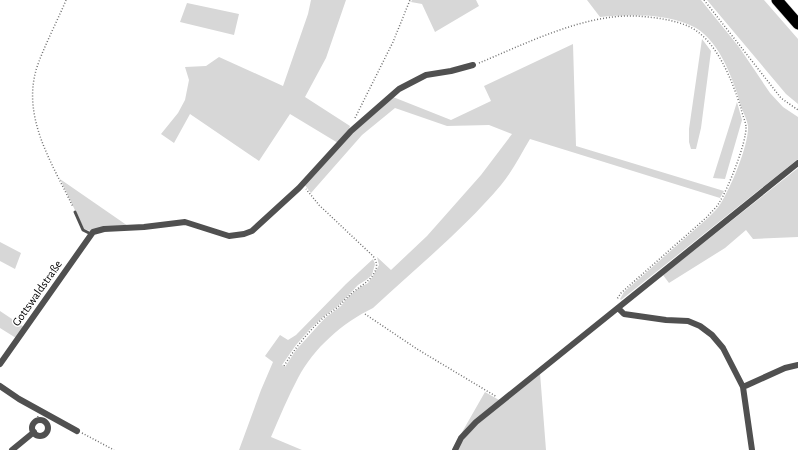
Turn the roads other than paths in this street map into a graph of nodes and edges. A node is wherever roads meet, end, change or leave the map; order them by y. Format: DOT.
graph roads {
  1 [pos="777,0"];
  2 [pos="798,24"];
  3 [pos="473,65"];
  4 [pos="798,163"];
  5 [pos="75,212"];
  6 [pos="91,234"];
  7 [pos="618,308"];
  8 [pos="0,364"];
  9 [pos="798,365"];
  10 [pos="0,386"];
  11 [pos="742,387"];
  12 [pos="77,431"];
  13 [pos="34,432"];
  14 [pos="12,450"];
  15 [pos="455,450"];
  16 [pos="752,450"];
  1 -- 2 [label="highway"];
  3 -- 6 [label="street"];
  4 -- 7 [label="street"];
  5 -- 6 [label="lane"];
  6 -- 8 [label="street, Gottswaldstraße"];
  7 -- 11 [label="street"];
  7 -- 15 [label="street"];
  9 -- 11 [label="street"];
  10 -- 12 [label="street"];
  11 -- 16 [label="street"];
  13 -- 14 [label="street"];
}
